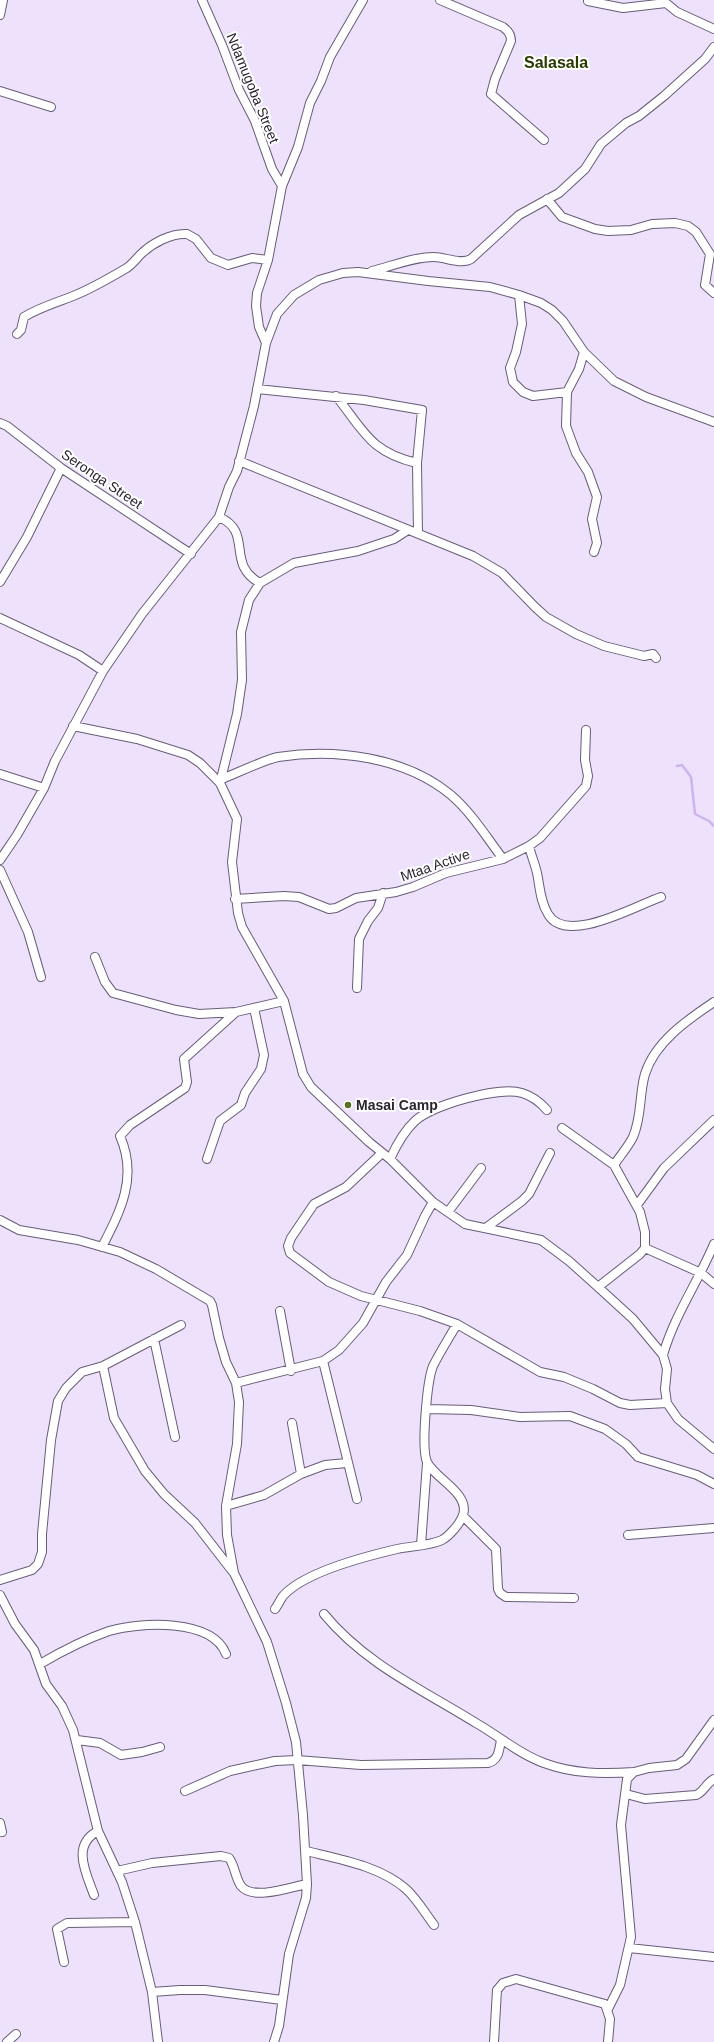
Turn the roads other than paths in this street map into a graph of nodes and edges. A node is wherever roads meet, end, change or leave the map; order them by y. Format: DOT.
graph roads {
  1 [pos="3,0"];
  2 [pos="202,0"];
  3 [pos="363,0"];
  4 [pos="440,0"];
  5 [pos="588,1"];
  6 [pos="0,16"];
  7 [pos="714,29"];
  8 [pos="714,47"];
  9 [pos="0,91"];
  10 [pos="51,107"];
  11 [pos="544,140"];
  12 [pos="282,186"];
  13 [pos="547,199"];
  14 [pos="268,260"];
  15 [pos="370,272"];
  16 [pos="714,292"];
  17 [pos="519,295"];
  18 [pos="17,334"];
  19 [pos="266,343"];
  20 [pos="584,352"];
  21 [pos="257,389"];
  22 [pos="567,392"];
  23 [pos="336,396"];
  24 [pos="714,422"];
  25 [pos="0,423"];
  26 [pos="239,461"];
  27 [pos="417,463"];
  28 [pos="61,468"];
  29 [pos="219,517"];
  30 [pos="408,530"];
  31 [pos="418,533"];
  32 [pos="594,552"];
  33 [pos="191,554"];
  34 [pos="0,582"];
  35 [pos="260,583"];
  36 [pos="0,618"];
  37 [pos="656,658"];
  38 [pos="103,671"];
  39 [pos="73,726"];
  40 [pos="586,730"];
  41 [pos="0,774"];
  42 [pos="221,781"];
  43 [pos="44,788"];
  44 [pos="529,846"];
  45 [pos="503,859"];
  46 [pos="0,860"];
  47 [pos="0,870"];
  48 [pos="383,893"];
  49 [pos="661,897"];
  50 [pos="235,899"];
  51 [pos="95,957"];
  52 [pos="41,977"];
  53 [pos="357,988"];
  54 [pos="284,1001"];
  55 [pos="714,1002"];
  56 [pos="254,1008"];
  57 [pos="236,1012"];
  58 [pos="547,1110"];
  59 [pos="714,1120"];
  60 [pos="562,1128"];
  61 [pos="382,1153"];
  62 [pos="550,1153"];
  63 [pos="207,1158"];
  64 [pos="390,1159"];
  65 [pos="614,1165"];
  66 [pos="481,1168"];
  67 [pos="433,1202"];
  68 [pos="637,1205"];
  69 [pos="448,1212"];
  70 [pos="0,1220"];
  71 [pos="487,1227"];
  72 [pos="714,1244"];
  73 [pos="102,1247"];
  74 [pos="645,1248"];
  75 [pos="701,1273"];
  76 [pos="714,1284"];
  77 [pos="598,1287"];
  78 [pos="377,1300"];
  79 [pos="280,1311"];
  80 [pos="456,1324"];
  81 [pos="181,1325"];
  82 [pos="154,1339"];
  83 [pos="663,1355"];
  84 [pos="323,1361"];
  85 [pos="103,1366"];
  86 [pos="291,1371"];
  87 [pos="236,1383"];
  88 [pos="667,1403"];
  89 [pos="427,1409"];
  90 [pos="292,1423"];
  91 [pos="175,1436"];
  92 [pos="714,1449"];
  93 [pos="427,1462"];
  94 [pos="347,1463"];
  95 [pos="301,1474"];
  96 [pos="714,1484"];
  97 [pos="357,1499"];
  98 [pos="226,1506"];
  99 [pos="463,1516"];
  100 [pos="714,1528"];
  101 [pos="628,1535"];
  102 [pos="420,1545"];
  103 [pos="234,1573"];
  104 [pos="0,1580"];
  105 [pos="0,1595"];
  106 [pos="574,1598"];
  107 [pos="275,1609"];
  108 [pos="324,1614"];
  109 [pos="226,1654"];
  110 [pos="40,1664"];
  111 [pos="714,1720"];
  112 [pos="77,1740"];
  113 [pos="501,1740"];
  114 [pos="160,1747"];
  115 [pos="298,1760"];
  116 [pos="634,1772"];
  117 [pos="714,1779"];
  118 [pos="185,1791"];
  119 [pos="626,1794"];
  120 [pos="0,1824"];
  121 [pos="98,1831"];
  122 [pos="2,1832"];
  123 [pos="306,1851"];
  124 [pos="117,1872"];
  125 [pos="307,1884"];
  126 [pos="94,1895"];
  127 [pos="135,1922"];
  128 [pos="434,1925"];
  129 [pos="629,1948"];
  130 [pos="714,1957"];
  131 [pos="64,1962"];
  132 [pos="152,1992"];
  133 [pos="282,2000"];
  134 [pos="608,2009"];
  135 [pos="16,2034"];
  136 [pos="7,2042"];
  137 [pos="158,2042"];
  138 [pos="274,2042"];
  139 [pos="494,2042"];
  140 [pos="608,2042"];
  1 -- 6 [label="street"];
  2 -- 12 [label="street, Ndamugoba Street"];
  3 -- 12 [label="street"];
  4 -- 11 [label="street"];
  5 -- 7 [label="street"];
  8 -- 13 [label="street"];
  9 -- 10 [label="street"];
  12 -- 14 [label="street"];
  13 -- 15 [label="street"];
  13 -- 16 [label="street"];
  14 -- 18 [label="street"];
  14 -- 19 [label="street"];
  15 -- 17 [label="street"];
  15 -- 19 [label="street"];
  17 -- 20 [label="street"];
  17 -- 22 [label="street"];
  19 -- 21 [label="street"];
  20 -- 22 [label="street"];
  20 -- 24 [label="street"];
  21 -- 23 [label="street"];
  21 -- 26 [label="street"];
  22 -- 32 [label="street"];
  23 -- 27 [label="street"];
  23 -- 27 [label="street"];
  25 -- 28 [label="street, Seronga Street"];
  26 -- 29 [label="street"];
  26 -- 30 [label="street"];
  27 -- 31 [label="street"];
  28 -- 33 [label="street, Seronga Street"];
  28 -- 34 [label="street"];
  29 -- 33 [label="street"];
  29 -- 35 [label="street"];
  30 -- 31 [label="street"];
  30 -- 35 [label="street"];
  31 -- 37 [label="street"];
  33 -- 38 [label="street"];
  35 -- 42 [label="street"];
  36 -- 38 [label="street"];
  38 -- 39 [label="street"];
  39 -- 42 [label="street"];
  39 -- 43 [label="street"];
  40 -- 44 [label="street, Mtaa Active"];
  41 -- 43 [label="street"];
  42 -- 45 [label="street"];
  42 -- 50 [label="street"];
  43 -- 46 [label="street"];
  44 -- 45 [label="street, Mtaa Active"];
  44 -- 49 [label="street"];
  45 -- 48 [label="street, Mtaa Active"];
  47 -- 52 [label="street"];
  48 -- 50 [label="street, Mtaa Active"];
  48 -- 53 [label="street"];
  50 -- 54 [label="street"];
  51 -- 57 [label="street"];
  54 -- 56 [label="street"];
  54 -- 61 [label="street"];
  55 -- 65 [label="street"];
  56 -- 57 [label="street"];
  56 -- 63 [label="street"];
  57 -- 73 [label="street"];
  58 -- 64 [label="street"];
  59 -- 68 [label="street"];
  60 -- 65 [label="street"];
  61 -- 64 [label="street"];
  61 -- 78 [label="street"];
  62 -- 71 [label="street"];
  64 -- 67 [label="street"];
  65 -- 68 [label="street"];
  66 -- 69 [label="street"];
  67 -- 69 [label="street"];
  67 -- 78 [label="street"];
  68 -- 74 [label="street"];
  69 -- 71 [label="street"];
  70 -- 73 [label="street"];
  71 -- 77 [label="street"];
  72 -- 75 [label="street"];
  73 -- 87 [label="street"];
  74 -- 75 [label="street"];
  74 -- 77 [label="street"];
  75 -- 76 [label="street"];
  75 -- 83 [label="street"];
  77 -- 83 [label="street"];
  78 -- 80 [label="street"];
  78 -- 84 [label="street"];
  79 -- 86 [label="street"];
  80 -- 88 [label="street"];
  80 -- 89 [label="street"];
  81 -- 82 [label="street"];
  82 -- 85 [label="street"];
  82 -- 91 [label="street"];
  83 -- 88 [label="street"];
  84 -- 86 [label="street"];
  84 -- 94 [label="street"];
  85 -- 103 [label="street"];
  85 -- 104 [label="street"];
  86 -- 87 [label="street"];
  87 -- 98 [label="street"];
  88 -- 92 [label="street"];
  89 -- 93 [label="street"];
  89 -- 96 [label="street"];
  90 -- 95 [label="street"];
  93 -- 99 [label="street"];
  93 -- 102 [label="street"];
  94 -- 95 [label="street"];
  94 -- 97 [label="street"];
  95 -- 98 [label="street"];
  98 -- 103 [label="street"];
  99 -- 102 [label="street"];
  99 -- 106 [label="street"];
  100 -- 101 [label="street"];
  102 -- 107 [label="street"];
  103 -- 115 [label="street"];
  105 -- 110 [label="street"];
  108 -- 113 [label="street"];
  109 -- 110 [label="street"];
  110 -- 112 [label="street"];
  111 -- 116 [label="street"];
  112 -- 114 [label="street"];
  112 -- 121 [label="street"];
  113 -- 115 [label="street"];
  113 -- 116 [label="street"];
  115 -- 118 [label="street"];
  115 -- 123 [label="street"];
  116 -- 119 [label="street"];
  117 -- 119 [label="street"];
  119 -- 129 [label="street"];
  120 -- 122 [label="street"];
  121 -- 124 [label="street"];
  121 -- 126 [label="street"];
  123 -- 125 [label="street"];
  123 -- 128 [label="street"];
  124 -- 125 [label="street"];
  124 -- 127 [label="street"];
  125 -- 133 [label="street"];
  127 -- 131 [label="street"];
  127 -- 132 [label="street"];
  129 -- 130 [label="street"];
  129 -- 134 [label="street"];
  132 -- 133 [label="street"];
  132 -- 137 [label="street"];
  133 -- 138 [label="street"];
  134 -- 139 [label="street"];
  134 -- 140 [label="street"];
  135 -- 136 [label="street"];
}
